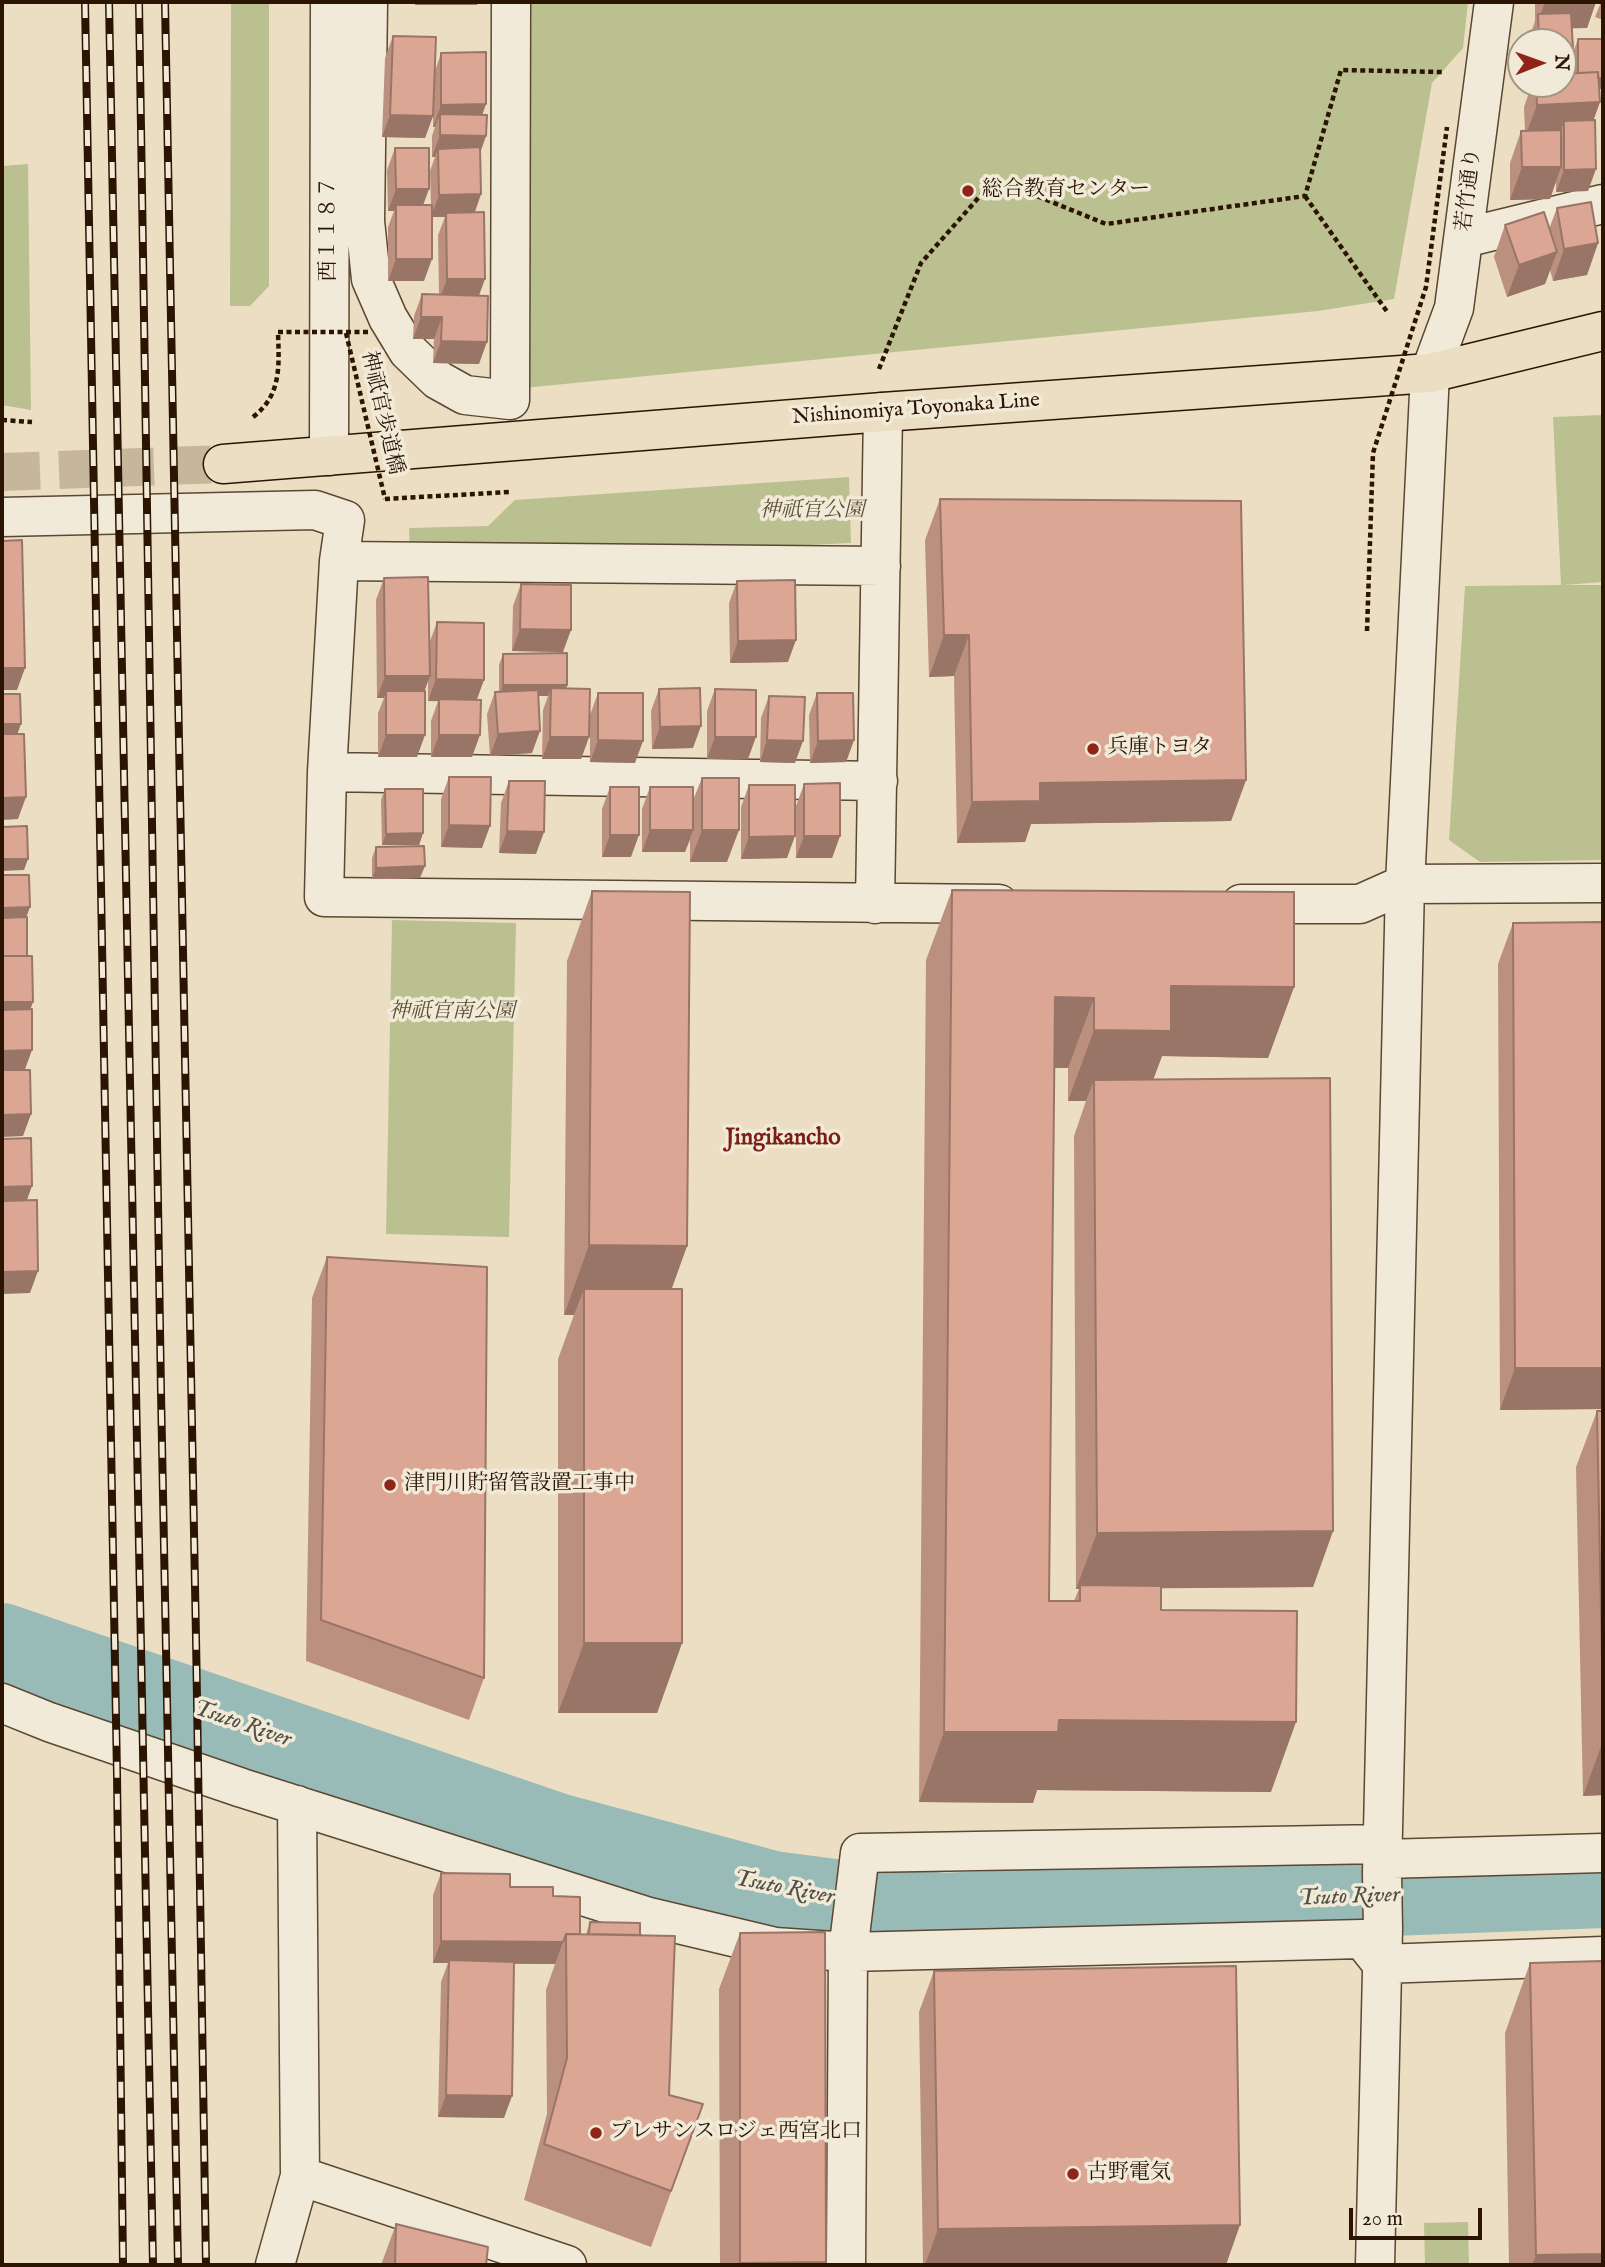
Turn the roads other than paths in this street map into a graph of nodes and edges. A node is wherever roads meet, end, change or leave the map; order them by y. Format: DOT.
graph roads {
  1 [pos="330,2"];
  2 [pos="368,2"];
  3 [pos="511,2"];
  4 [pos="1494,2"];
  5 [pos="1603,204"];
  6 [pos="1464,238"];
  7 [pos="1603,331"];
  8 [pos="1430,373"];
  9 [pos="883,412"];
  10 [pos="329,456"];
  11 [pos="223,464"];
  12 [pos="2,517"];
  13 [pos="339,561"];
  14 [pos="881,566"];
  15 [pos="327,772"];
  16 [pos="878,781"];
  17 [pos="1603,883"];
  18 [pos="1405,884"];
  19 [pos="875,904"];
  20 [pos="1028,904"];
  21 [pos="1207,904"];
  22 [pos="2,1703"];
  23 [pos="297,1805"];
  24 [pos="1603,1853"];
  25 [pos="1382,1859"];
  26 [pos="1383,1947"];
  27 [pos="848,1952"];
  28 [pos="1603,1956"];
  29 [pos="300,2176"];
  30 [pos="275,2265"];
  31 [pos="567,2265"];
  32 [pos="846,2265"];
  33 [pos="1375,2265"];
  1 -- 10 [label="street, 西１１８７"];
  2 -- 3 [label="street"];
  4 -- 6 [label="street, 若竹通り"];
  5 -- 6 [label="street"];
  6 -- 8 [label="street, 若竹通り"];
  7 -- 8 [label="main road, Nishinomiya Toyonaka Line"];
  8 -- 9 [label="main road, Nishinomiya Toyonaka Line"];
  8 -- 18 [label="street, 若竹通り"];
  9 -- 10 [label="main road, Nishinomiya Toyonaka Line"];
  9 -- 14 [label="street"];
  10 -- 11 [label="main road, Nishinomiya Toyonaka Line"];
  12 -- 13 [label="street"];
  13 -- 14 [label="street"];
  13 -- 15 [label="street"];
  14 -- 16 [label="street"];
  15 -- 16 [label="street"];
  15 -- 19 [label="street"];
  16 -- 19 [label="street"];
  17 -- 18 [label="street"];
  18 -- 21 [label="street"];
  18 -- 25 [label="street, 若竹通り"];
  19 -- 20 [label="street"];
  22 -- 23 [label="street"];
  23 -- 27 [label="street"];
  23 -- 29 [label="street"];
  24 -- 25 [label="street"];
  25 -- 26 [label="street, 若竹通り"];
  25 -- 27 [label="street"];
  26 -- 27 [label="street"];
  26 -- 28 [label="street"];
  26 -- 33 [label="street, 若竹通り"];
  27 -- 32 [label="street"];
  29 -- 30 [label="street"];
  29 -- 31 [label="street"];
}
